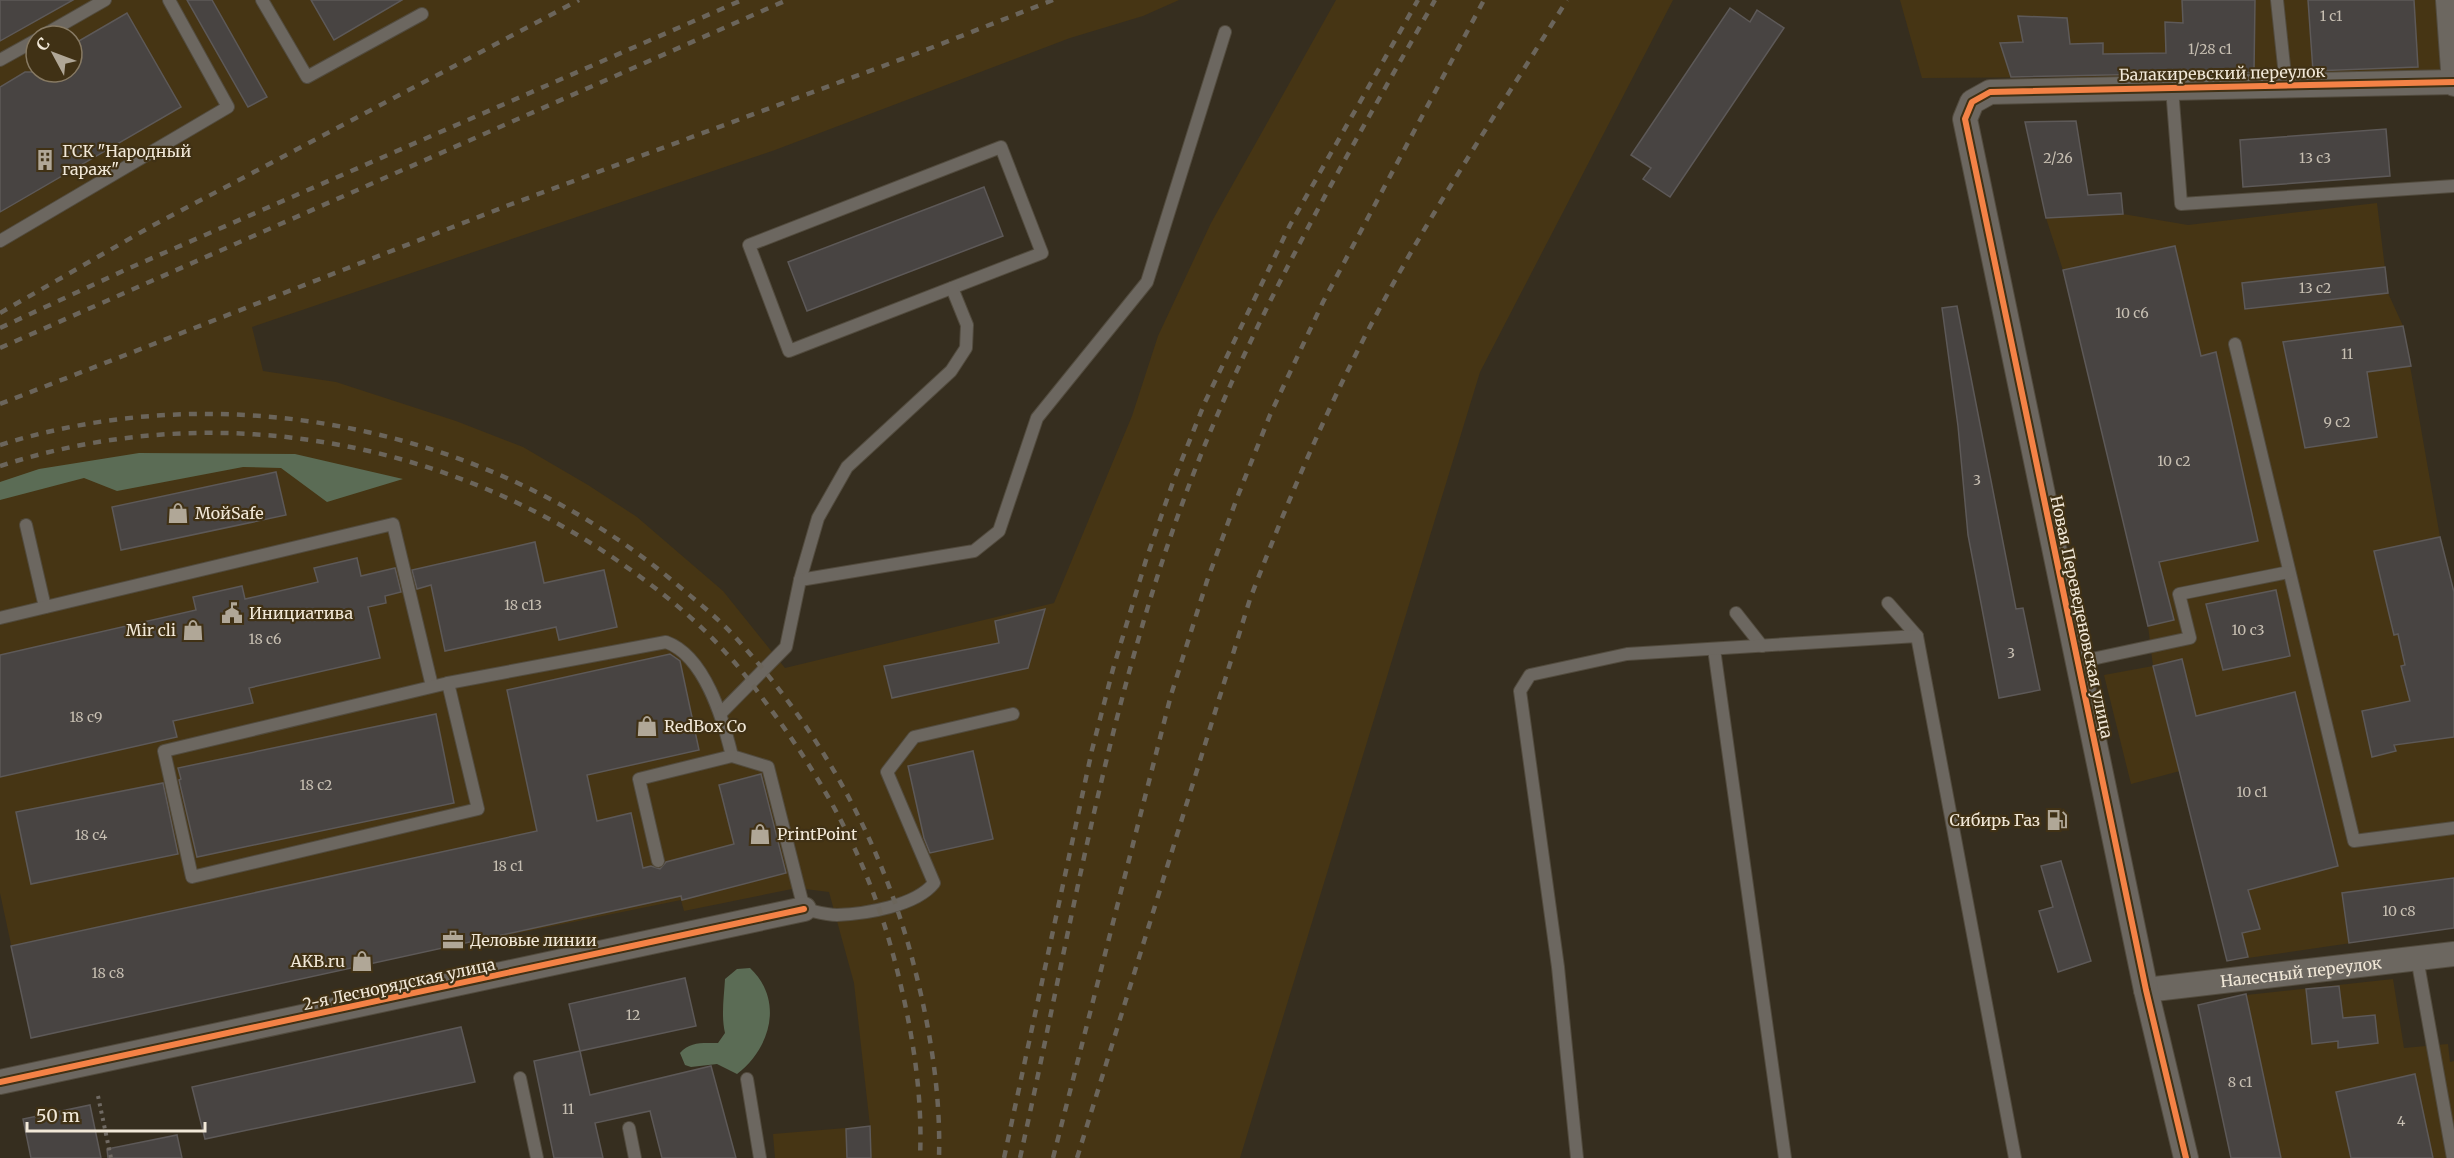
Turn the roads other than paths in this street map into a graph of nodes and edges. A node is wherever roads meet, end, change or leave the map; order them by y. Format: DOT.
graph roads {
  1 [pos="105,0"];
  2 [pos="169,0"];
  3 [pos="262,0"];
  4 [pos="2277,0"];
  5 [pos="2448,0"];
  6 [pos="422,14"];
  7 [pos="63,24"];
  8 [pos="1225,32"];
  9 [pos="24,47"];
  10 [pos="0,60"];
  11 [pos="2454,82"];
  12 [pos="2286,86"];
  13 [pos="2172,88"];
  14 [pos="1990,92"];
  15 [pos="2454,186"];
  16 [pos="0,241"];
  17 [pos="952,288"];
  18 [pos="2235,344"];
  19 [pos="26,525"];
  20 [pos="2289,572"];
  21 [pos="800,580"];
  22 [pos="1888,603"];
  23 [pos="45,607"];
  24 [pos="1736,613"];
  25 [pos="0,618"];
  26 [pos="1917,636"];
  27 [pos="1762,646"];
  28 [pos="1714,649"];
  29 [pos="2078,662"];
  30 [pos="448,683"];
  31 [pos="432,687"];
  32 [pos="721,713"];
  33 [pos="1013,714"];
  34 [pos="732,756"];
  35 [pos="2454,828"];
  36 [pos="658,861"];
  37 [pos="804,909"];
  38 [pos="2454,954"];
  39 [pos="2417,958"];
  40 [pos="2146,990"];
  41 [pos="520,1078"];
  42 [pos="747,1079"];
  43 [pos="0,1083"];
  44 [pos="629,1128"];
  45 [pos="537,1158"];
  46 [pos="635,1158"];
  47 [pos="760,1158"];
  48 [pos="1577,1158"];
  49 [pos="1785,1158"];
  50 [pos="2015,1158"];
  51 [pos="2186,1158"];
  52 [pos="2453,1158"];
  1 -- 7 [label="lane"];
  2 -- 16 [label="lane"];
  3 -- 6 [label="lane"];
  4 -- 12 [label="lane"];
  5 -- 11 [label="street"];
  8 -- 21 [label="lane"];
  9 -- 10 [label="lane"];
  11 -- 12 [label="street, Балакиревский переулок"];
  12 -- 13 [label="street, Балакиревский переулок"];
  13 -- 14 [label="street, Балакиревский переулок"];
  13 -- 15 [label="lane"];
  14 -- 29 [label="street, Новая Переведеновская улица"];
  17 -- 17 [label="lane"];
  17 -- 21 [label="lane"];
  18 -- 20 [label="lane"];
  19 -- 23 [label="lane"];
  20 -- 29 [label="lane"];
  20 -- 35 [label="lane"];
  21 -- 32 [label="lane"];
  22 -- 26 [label="lane"];
  23 -- 25 [label="lane"];
  23 -- 31 [label="lane"];
  24 -- 27 [label="lane"];
  26 -- 27 [label="lane"];
  26 -- 50 [label="lane"];
  27 -- 28 [label="lane"];
  28 -- 48 [label="lane"];
  28 -- 49 [label="lane"];
  29 -- 40 [label="street, Новая Переведеновская улица"];
  30 -- 31 [label="lane"];
  30 -- 31 [label="lane"];
  30 -- 32 [label="lane"];
  32 -- 34 [label="lane"];
  33 -- 37 [label="lane"];
  34 -- 36 [label="lane"];
  34 -- 37 [label="lane"];
  37 -- 43 [label="street, 2-я Леснорядская улица"];
  38 -- 39 [label="street, Налесный переулок"];
  39 -- 40 [label="street, Налесный переулок"];
  39 -- 52 [label="lane"];
  40 -- 51 [label="street, Новая Переведеновская улица"];
  41 -- 45 [label="lane"];
  42 -- 47 [label="lane"];
  44 -- 46 [label="lane"];
}
